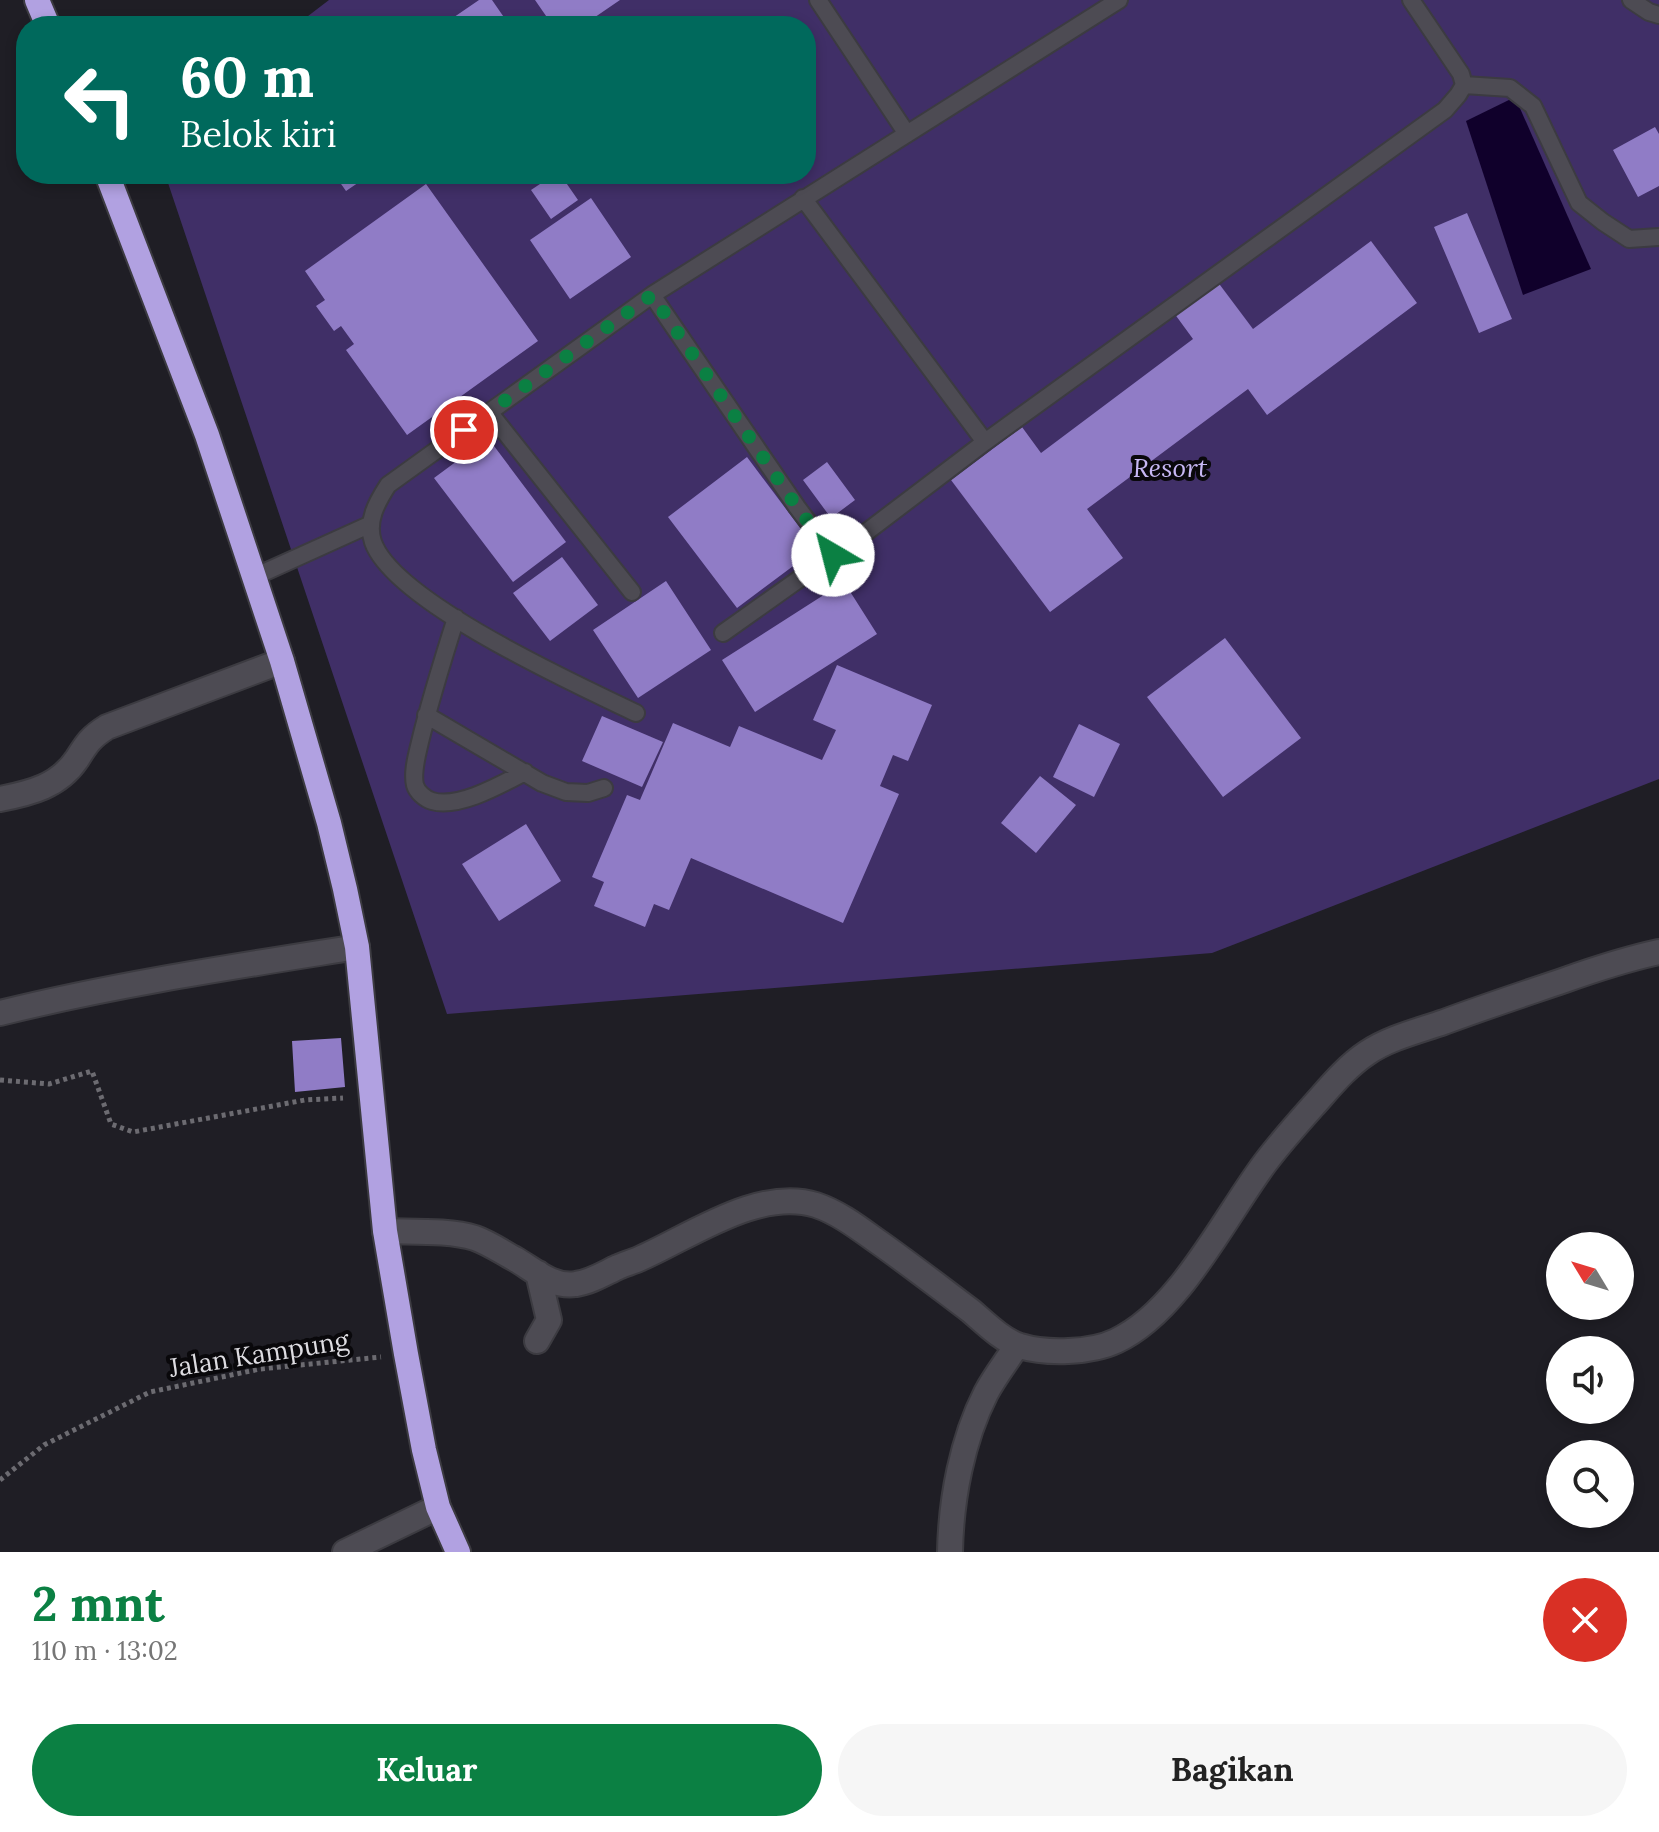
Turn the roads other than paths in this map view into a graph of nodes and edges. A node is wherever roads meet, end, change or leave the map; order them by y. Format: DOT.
graph roads {
  1 [pos="818,0"];
  2 [pos="1119,0"];
  3 [pos="1411,0"];
  4 [pos="1631,0"];
  5 [pos="1659,15"];
  6 [pos="1464,85"];
  7 [pos="907,134"];
  8 [pos="111,184"];
  9 [pos="803,198"];
  10 [pos="1659,237"];
  11 [pos="652,295"];
  12 [pos="489,412"];
  13 [pos="985,442"];
  14 [pos="371,524"];
  15 [pos="833,555"];
  16 [pos="254,577"];
  17 [pos="632,592"];
  18 [pos="456,618"];
  19 [pos="723,633"];
  20 [pos="282,661"];
  21 [pos="636,713"];
  22 [pos="426,715"];
  23 [pos="525,772"];
  24 [pos="604,788"];
  25 [pos="0,799"];
  26 [pos="357,947"];
  27 [pos="1659,952"];
  28 [pos="0,1013"];
  29 [pos="385,1231"];
  30 [pos="538,1273"];
  31 [pos="537,1341"];
  32 [pos="1017,1345"];
  33 [pos="438,1507"];
  34 [pos="345,1552"];
  35 [pos="458,1552"];
  36 [pos="950,1552"];
  1 -- 7 [label="lane"];
  2 -- 7 [label="lane"];
  3 -- 6 [label="lane"];
  4 -- 5 [label="lane"];
  6 -- 10 [label="lane"];
  6 -- 13 [label="lane"];
  7 -- 9 [label="lane"];
  8 -- 16 [label="highway"];
  9 -- 11 [label="lane"];
  9 -- 13 [label="lane"];
  11 -- 12 [label="lane"];
  11 -- 15 [label="lane"];
  12 -- 14 [label="lane"];
  12 -- 17 [label="lane"];
  13 -- 15 [label="lane"];
  14 -- 16 [label="lane"];
  14 -- 18 [label="lane"];
  15 -- 19 [label="lane"];
  16 -- 20 [label="highway"];
  18 -- 21 [label="lane"];
  18 -- 22 [label="lane"];
  20 -- 25 [label="street"];
  20 -- 26 [label="highway"];
  22 -- 23 [label="lane"];
  22 -- 23 [label="lane"];
  23 -- 24 [label="lane"];
  26 -- 28 [label="street"];
  26 -- 29 [label="highway"];
  27 -- 32 [label="street"];
  29 -- 30 [label="street"];
  29 -- 33 [label="highway"];
  30 -- 31 [label="street"];
  30 -- 32 [label="street"];
  32 -- 36 [label="street"];
  33 -- 34 [label="street"];
  33 -- 35 [label="highway"];
}
